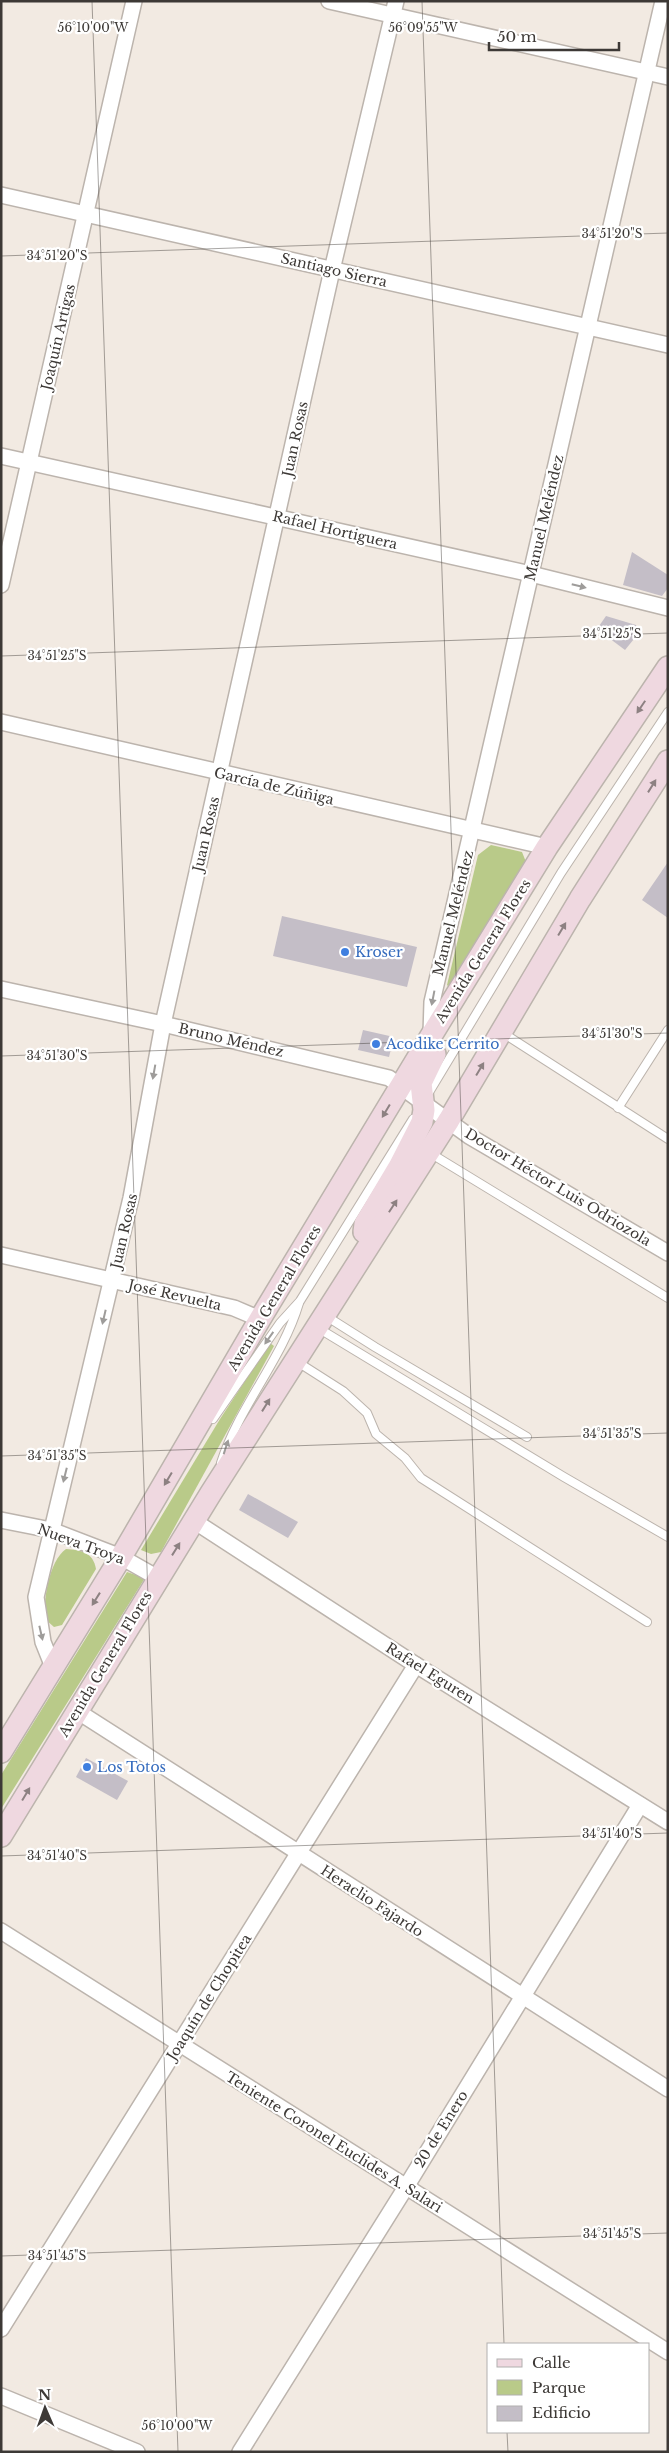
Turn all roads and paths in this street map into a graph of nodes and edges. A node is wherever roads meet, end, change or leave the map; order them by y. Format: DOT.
graph roads {
  1 [pos="134,1"];
  2 [pos="330,1"];
  3 [pos="663,1"];
  4 [pos="395,8"];
  5 [pos="648,73"];
  6 [pos="668,78"];
  7 [pos="1,195"];
  8 [pos="86,214"];
  9 [pos="332,270"];
  10 [pos="586,328"];
  11 [pos="668,345"];
  12 [pos="1,456"];
  13 [pos="30,462"];
  14 [pos="278,518"];
  15 [pos="531,574"];
  16 [pos="1,585"];
  17 [pos="668,608"];
  18 [pos="668,667"];
  19 [pos="668,712"];
  20 [pos="1,722"];
  21 [pos="668,761"];
  22 [pos="220,773"];
  23 [pos="473,831"];
  24 [pos="547,847"];
  25 [pos="1,989"];
  26 [pos="459,991"];
  27 [pos="163,1024"];
  28 [pos="668,1030"];
  29 [pos="502,1032"];
  30 [pos="431,1036"];
  31 [pos="402,1085"];
  32 [pos="423,1102"];
  33 [pos="618,1108"];
  34 [pos="449,1120"];
  35 [pos="668,1139"];
  36 [pos="428,1152"];
  37 [pos="668,1253"];
  38 [pos="1,1255"];
  39 [pos="357,1262"];
  40 [pos="112,1281"];
  41 [pos="668,1298"];
  42 [pos="300,1301"];
  43 [pos="260,1319"];
  44 [pos="321,1321"];
  45 [pos="295,1360"];
  46 [pos="202,1423"];
  47 [pos="527,1437"];
  48 [pos="211,1493"];
  49 [pos="1,1520"];
  50 [pos="194,1521"];
  51 [pos="52,1530"];
  52 [pos="668,1537"];
  53 [pos="121,1557"];
  54 [pos="158,1578"];
  55 [pos="647,1622"];
  56 [pos="416,1665"];
  57 [pos="53,1667"];
  58 [pos="77,1711"];
  59 [pos="3,1744"];
  60 [pos="640,1805"];
  61 [pos="668,1822"];
  62 [pos="1,1836"];
  63 [pos="299,1855"];
  64 [pos="1,1931"];
  65 [pos="523,1997"];
  66 [pos="179,2044"];
  67 [pos="668,2089"];
  68 [pos="406,2187"];
  69 [pos="1,2329"];
  70 [pos="668,2352"];
  71 [pos="1,2396"];
  72 [pos="137,2452"];
  73 [pos="240,2452"];
  1 -- 8 [label="street, Joaquín Artigas"];
  2 -- 4 [label="street"];
  3 -- 5 [label="street, Manuel Meléndez"];
  4 -- 5 [label="street"];
  4 -- 9 [label="street, Juan Rosas"];
  5 -- 6 [label="street"];
  5 -- 10 [label="street, Manuel Meléndez"];
  7 -- 8 [label="street, Santiago Sierra"];
  8 -- 9 [label="street, Santiago Sierra"];
  8 -- 13 [label="street, Joaquín Artigas"];
  9 -- 10 [label="street, Santiago Sierra"];
  9 -- 14 [label="street, Juan Rosas"];
  10 -- 11 [label="street, Santiago Sierra"];
  10 -- 15 [label="street, Manuel Meléndez"];
  12 -- 13 [label="street, Rafael Hortiguera"];
  13 -- 14 [label="street, Rafael Hortiguera"];
  13 -- 16 [label="street, Joaquín Artigas"];
  14 -- 15 [label="street, Rafael Hortiguera"];
  14 -- 22 [label="street, Juan Rosas"];
  15 -- 17 [label="street, Rafael Hortiguera, one-way"];
  15 -- 23 [label="street, Manuel Meléndez"];
  18 -- 24 [label="main road, Avenida General Flores, one-way"];
  19 -- 32 [label="lane, Avenida General Flores"];
  20 -- 22 [label="street, García de Zúñiga"];
  29 -- 21 [label="main road, Avenida General Flores, one-way"];
  22 -- 23 [label="street, García de Zúñiga"];
  22 -- 27 [label="street, Juan Rosas"];
  23 -- 24 [label="street, García de Zúñiga"];
  23 -- 30 [label="street, Manuel Meléndez, one-way"];
  24 -- 26 [label="main road, Avenida General Flores"];
  25 -- 27 [label="street, Bruno Méndez"];
  26 -- 30 [label="main road, Avenida General Flores"];
  26 -- 32 [label="main road"];
  27 -- 31 [label="street, Bruno Méndez"];
  27 -- 40 [label="street, Juan Rosas, one-way"];
  28 -- 33 [label="lane"];
  29 -- 33 [label="lane"];
  34 -- 29 [label="main road, Avenida General Flores, one-way"];
  30 -- 31 [label="main road, Avenida General Flores"];
  31 -- 32 [label="street, Bruno Méndez"];
  31 -- 43 [label="main road, Avenida General Flores, one-way"];
  32 -- 34 [label="street, Bruno Méndez"];
  32 -- 39 [label="main road"];
  32 -- 42 [label="lane, Avenida General Flores"];
  33 -- 35 [label="lane"];
  34 -- 36 [label="main road, Avenida General Flores"];
  34 -- 37 [label="street, Doctor Héctor Luis Odriozola"];
  39 -- 36 [label="main road, Avenida General Flores, one-way"];
  36 -- 41 [label="lane"];
  38 -- 40 [label="street, José Revuelta"];
  39 -- 44 [label="main road, Avenida General Flores"];
  40 -- 43 [label="street, José Revuelta"];
  40 -- 51 [label="street, Juan Rosas, one-way"];
  42 -- 46 [label="lane, Avenida General Flores, one-way"];
  48 -- 42 [label="lane, Avenida General Flores, one-way"];
  43 -- 46 [label="main road, Avenida General Flores"];
  44 -- 45 [label="main road, Avenida General Flores"];
  44 -- 47 [label="lane"];
  44 -- 52 [label="lane"];
  48 -- 45 [label="main road, Avenida General Flores, one-way"];
  45 -- 55 [label="lane"];
  46 -- 53 [label="main road, Avenida General Flores, one-way"];
  48 -- 50 [label="main road, Avenida General Flores"];
  49 -- 51 [label="street, Nueva Troya"];
  54 -- 50 [label="main road, Avenida General Flores, one-way"];
  50 -- 56 [label="street, Rafael Eguren"];
  51 -- 53 [label="street, Nueva Troya"];
  51 -- 57 [label="street, Juan Rosas, one-way"];
  53 -- 54 [label="street, Nueva Troya"];
  53 -- 57 [label="main road, Avenida General Flores, one-way"];
  54 -- 58 [label="main road, Avenida General Flores"];
  56 -- 60 [label="street, Rafael Eguren"];
  56 -- 63 [label="street, Joaquín de Chopitea"];
  57 -- 59 [label="main road, Avenida General Flores"];
  62 -- 58 [label="main road, Avenida General Flores, one-way"];
  58 -- 63 [label="street, Heraclio Fajardo"];
  60 -- 61 [label="street, Rafael Eguren"];
  60 -- 65 [label="street, 20 de Enero"];
  63 -- 65 [label="street, Heraclio Fajardo"];
  63 -- 66 [label="street, Joaquín de Chopitea"];
  64 -- 66 [label="street, Teniente Coronel Euclides A. Salari"];
  65 -- 67 [label="street, Heraclio Fajardo"];
  65 -- 68 [label="street, 20 de Enero"];
  66 -- 68 [label="street, Teniente Coronel Euclides A. Salari"];
  66 -- 69 [label="street, Joaquín de Chopitea"];
  68 -- 70 [label="street, Teniente Coronel Euclides A. Salari"];
  68 -- 73 [label="street, 20 de Enero"];
  71 -- 72 [label="street"];
}
